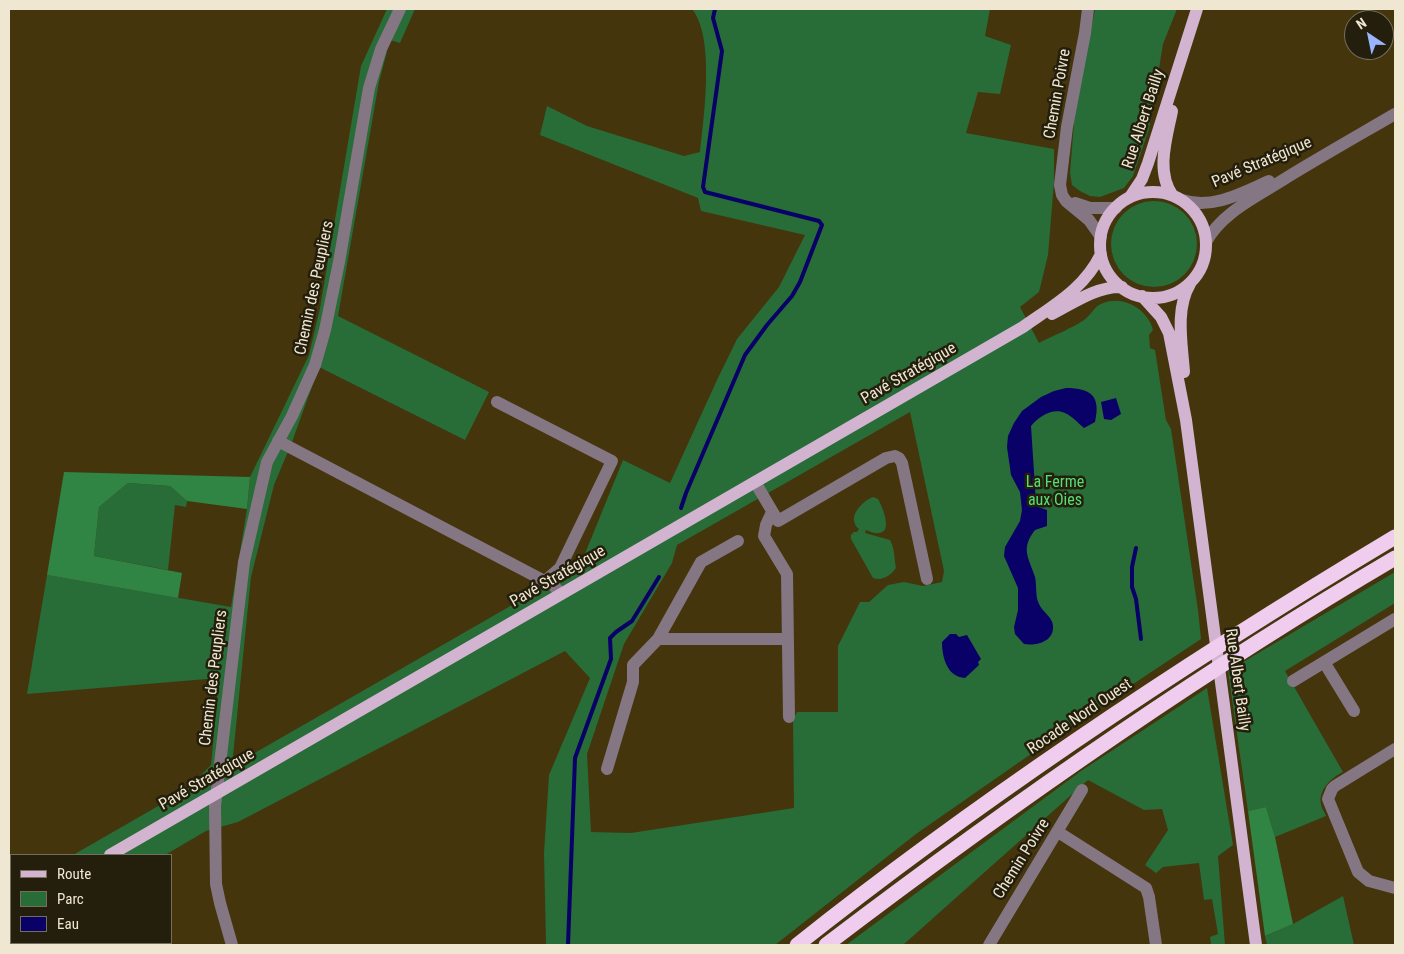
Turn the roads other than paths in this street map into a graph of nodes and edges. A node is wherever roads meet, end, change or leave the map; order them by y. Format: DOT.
graph roads {
  1 [pos="400,9"];
  2 [pos="1088,9"];
  3 [pos="1197,9"];
  4 [pos="1185,49"];
  5 [pos="1395,114"];
  6 [pos="1325,154"];
  7 [pos="1060,184"];
  8 [pos="1130,197"];
  9 [pos="1178,198"];
  10 [pos="1116,208"];
  11 [pos="1101,237"];
  12 [pos="1206,242"];
  13 [pos="1102,254"];
  14 [pos="1193,279"];
  15 [pos="1122,287"];
  16 [pos="1142,296"];
  17 [pos="1022,327"];
  18 [pos="496,402"];
  19 [pos="1186,420"];
  20 [pos="278,441"];
  21 [pos="755,482"];
  22 [pos="772,512"];
  23 [pos="1395,537"];
  24 [pos="738,541"];
  25 [pos="1395,558"];
  26 [pos="927,579"];
  27 [pos="545,581"];
  28 [pos="561,594"];
  29 [pos="1395,620"];
  30 [pos="658,639"];
  31 [pos="788,639"];
  32 [pos="1324,662"];
  33 [pos="1293,681"];
  34 [pos="1354,710"];
  35 [pos="789,717"];
  36 [pos="1395,749"];
  37 [pos="607,769"];
  38 [pos="1082,790"];
  39 [pos="216,800"];
  40 [pos="1058,832"];
  41 [pos="112,854"];
  42 [pos="1395,888"];
  43 [pos="232,945"];
  44 [pos="797,945"];
  45 [pos="826,945"];
  46 [pos="989,945"];
  47 [pos="1156,945"];
  48 [pos="1256,945"];
  1 -- 20 [label="street, Chemin des Peupliers"];
  2 -- 7 [label="street, Chemin Poivre"];
  3 -- 4 [label="main road, Rue Albert Bailly"];
  4 -- 8 [label="main road, Rue Albert Bailly"];
  4 -- 9 [label="main road, Rue Albert Bailly"];
  5 -- 6 [label="street, Pavé Stratégique"];
  6 -- 9 [label="street, Pavé Stratégique"];
  6 -- 12 [label="street, Pavé Stratégique"];
  7 -- 10 [label="street"];
  7 -- 11 [label="street"];
  8 -- 9 [label="main road"];
  8 -- 10 [label="main road"];
  9 -- 12 [label="main road"];
  10 -- 11 [label="main road"];
  11 -- 13 [label="main road"];
  12 -- 14 [label="main road"];
  13 -- 15 [label="main road"];
  13 -- 17 [label="main road, Pavé Stratégique"];
  14 -- 16 [label="main road"];
  14 -- 19 [label="main road, Rue Albert Bailly"];
  15 -- 16 [label="main road"];
  15 -- 17 [label="main road, Pavé Stratégique"];
  16 -- 19 [label="main road, Rue Albert Bailly"];
  17 -- 21 [label="main road, Pavé Stratégique"];
  18 -- 27 [label="street"];
  19 -- 48 [label="main road, Rue Albert Bailly"];
  20 -- 27 [label="street"];
  20 -- 39 [label="street, Chemin des Peupliers"];
  21 -- 22 [label="street"];
  21 -- 28 [label="main road, Pavé Stratégique"];
  22 -- 26 [label="street"];
  22 -- 31 [label="street"];
  23 -- 44 [label="highway, Rocade Nord Ouest"];
  24 -- 30 [label="street"];
  25 -- 45 [label="highway"];
  27 -- 28 [label="street"];
  28 -- 39 [label="main road, Pavé Stratégique"];
  29 -- 32 [label="street"];
  30 -- 31 [label="street"];
  30 -- 37 [label="street"];
  31 -- 35 [label="street"];
  32 -- 33 [label="street"];
  32 -- 34 [label="street"];
  36 -- 42 [label="street"];
  38 -- 40 [label="street, Chemin Poivre"];
  39 -- 41 [label="main road, Pavé Stratégique"];
  39 -- 43 [label="street, Chemin des Peupliers"];
  40 -- 46 [label="street, Chemin Poivre"];
  40 -- 47 [label="street"];
}
